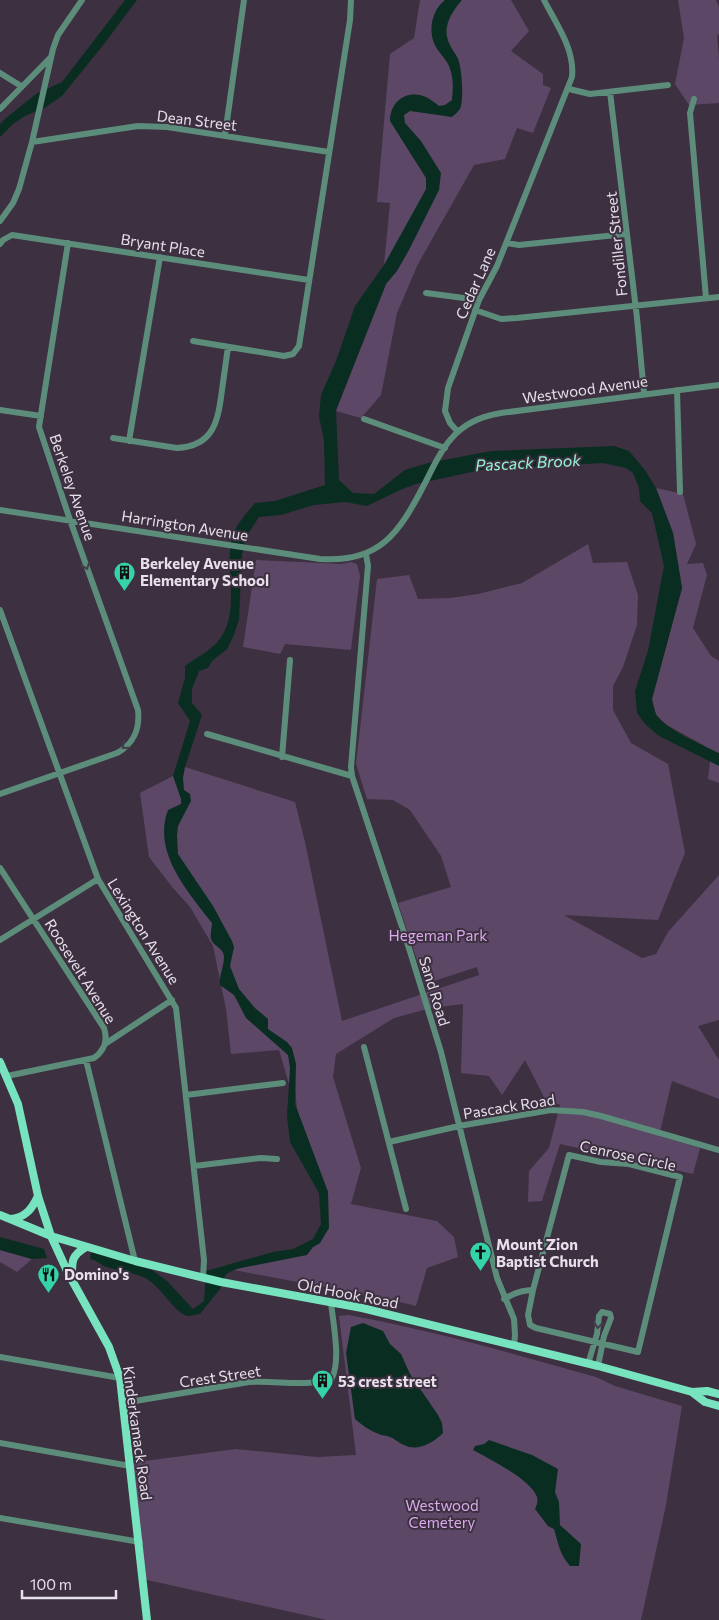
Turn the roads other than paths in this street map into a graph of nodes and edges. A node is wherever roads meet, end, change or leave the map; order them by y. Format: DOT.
graph roads {
  1 [pos="82,0"];
  2 [pos="244,0"];
  3 [pos="351,0"];
  4 [pos="544,0"];
  5 [pos="51,57"];
  6 [pos="0,73"];
  7 [pos="668,85"];
  8 [pos="21,86"];
  9 [pos="569,89"];
  10 [pos="610,92"];
  11 [pos="694,99"];
  12 [pos="0,109"];
  13 [pos="225,135"];
  14 [pos="32,142"];
  15 [pos="329,152"];
  16 [pos="0,221"];
  17 [pos="626,234"];
  18 [pos="68,243"];
  19 [pos="506,243"];
  20 [pos="0,244"];
  21 [pos="160,257"];
  22 [pos="310,280"];
  23 [pos="426,294"];
  24 [pos="719,297"];
  25 [pos="706,298"];
  26 [pos="479,300"];
  27 [pos="635,306"];
  28 [pos="475,310"];
  29 [pos="193,342"];
  30 [pos="228,347"];
  31 [pos="719,385"];
  32 [pos="677,390"];
  33 [pos="644,393"];
  34 [pos="0,410"];
  35 [pos="41,416"];
  36 [pos="364,418"];
  37 [pos="458,432"];
  38 [pos="112,438"];
  39 [pos="129,441"];
  40 [pos="444,448"];
  41 [pos="680,492"];
  42 [pos="0,510"];
  43 [pos="70,520"];
  44 [pos="366,554"];
  45 [pos="0,610"];
  46 [pos="290,660"];
  47 [pos="207,734"];
  48 [pos="282,757"];
  49 [pos="59,773"];
  50 [pos="352,776"];
  51 [pos="0,794"];
  52 [pos="0,868"];
  53 [pos="98,879"];
  54 [pos="33,919"];
  55 [pos="0,940"];
  56 [pos="172,1000"];
  57 [pos="105,1044"];
  58 [pos="364,1047"];
  59 [pos="86,1060"];
  60 [pos="0,1062"];
  61 [pos="7,1076"];
  62 [pos="283,1083"];
  63 [pos="186,1095"];
  64 [pos="459,1126"];
  65 [pos="390,1142"];
  66 [pos="719,1150"];
  67 [pos="277,1159"];
  68 [pos="194,1166"];
  69 [pos="38,1196"];
  70 [pos="406,1209"];
  71 [pos="0,1215"];
  72 [pos="8,1219"];
  73 [pos="51,1236"];
  74 [pos="86,1247"];
  75 [pos="135,1261"];
  76 [pos="203,1278"];
  77 [pos="72,1280"];
  78 [pos="533,1290"];
  79 [pos="504,1299"];
  80 [pos="330,1302"];
  81 [pos="595,1342"];
  82 [pos="602,1344"];
  83 [pos="514,1346"];
  84 [pos="0,1357"];
  85 [pos="588,1364"];
  86 [pos="598,1366"];
  87 [pos="120,1378"];
  88 [pos="692,1392"];
  89 [pos="719,1394"];
  90 [pos="124,1403"];
  91 [pos="719,1406"];
  92 [pos="0,1443"];
  93 [pos="130,1466"];
  94 [pos="0,1518"];
  95 [pos="140,1542"];
  96 [pos="148,1620"];
  1 -- 5 [label="street"];
  2 -- 13 [label="street"];
  3 -- 15 [label="street"];
  4 -- 9 [label="street, Cedar Lane"];
  5 -- 8 [label="street"];
  5 -- 14 [label="street"];
  6 -- 8 [label="street"];
  7 -- 10 [label="street"];
  8 -- 12 [label="street"];
  9 -- 10 [label="street"];
  9 -- 19 [label="street, Cedar Lane"];
  10 -- 17 [label="street, Fondiller Street"];
  11 -- 25 [label="street"];
  13 -- 14 [label="street, Dean Street"];
  13 -- 15 [label="street, Dean Street"];
  14 -- 16 [label="street"];
  15 -- 22 [label="street"];
  17 -- 19 [label="street"];
  17 -- 27 [label="street, Fondiller Street"];
  18 -- 20 [label="street, Bryant Place"];
  18 -- 21 [label="street, Bryant Place"];
  18 -- 35 [label="street, Berkeley Avenue"];
  19 -- 26 [label="street, Cedar Lane"];
  21 -- 22 [label="street, Bryant Place"];
  21 -- 39 [label="street"];
  22 -- 30 [label="street"];
  23 -- 26 [label="street"];
  24 -- 25 [label="street"];
  25 -- 27 [label="street"];
  26 -- 28 [label="street, Cedar Lane"];
  27 -- 28 [label="street"];
  27 -- 33 [label="street, Fondiller Street"];
  28 -- 37 [label="street, Cedar Lane"];
  29 -- 30 [label="street"];
  30 -- 39 [label="street"];
  31 -- 32 [label="street, Westwood Avenue"];
  32 -- 33 [label="street, Westwood Avenue"];
  32 -- 41 [label="street"];
  33 -- 37 [label="street, Westwood Avenue"];
  34 -- 35 [label="street"];
  35 -- 43 [label="street, Berkeley Avenue"];
  36 -- 40 [label="street"];
  37 -- 40 [label="street"];
  38 -- 39 [label="street"];
  40 -- 44 [label="street"];
  42 -- 43 [label="street, Harrington Avenue"];
  43 -- 44 [label="street, Harrington Avenue"];
  43 -- 49 [label="street, Berkeley Avenue, one-way"];
  44 -- 50 [label="street, Sand Road"];
  45 -- 49 [label="street, Lexington Avenue"];
  46 -- 48 [label="street"];
  47 -- 48 [label="street"];
  48 -- 50 [label="street"];
  49 -- 51 [label="street, Berkeley Avenue"];
  49 -- 53 [label="street, Lexington Avenue"];
  50 -- 64 [label="street, Sand Road"];
  52 -- 54 [label="street, Roosevelt Avenue"];
  53 -- 54 [label="street"];
  53 -- 56 [label="street, Lexington Avenue"];
  54 -- 55 [label="street"];
  54 -- 57 [label="street, Roosevelt Avenue"];
  56 -- 57 [label="street"];
  56 -- 63 [label="street, Lexington Avenue"];
  57 -- 59 [label="street, Roosevelt Avenue"];
  58 -- 65 [label="street"];
  59 -- 61 [label="street"];
  59 -- 75 [label="street"];
  60 -- 61 [label="main road, Kinderkamack Road"];
  61 -- 69 [label="main road, Kinderkamack Road"];
  62 -- 63 [label="street"];
  63 -- 68 [label="street, Lexington Avenue"];
  64 -- 65 [label="street, Pascack Road"];
  64 -- 66 [label="street, Pascack Road"];
  64 -- 79 [label="street, Sand Road"];
  65 -- 70 [label="street"];
  67 -- 68 [label="street"];
  68 -- 76 [label="street, Lexington Avenue"];
  69 -- 72 [label="main road"];
  69 -- 73 [label="main road, Kinderkamack Road"];
  71 -- 72 [label="main road, Old Hook Road"];
  72 -- 73 [label="main road, Old Hook Road"];
  73 -- 74 [label="main road, Old Hook Road"];
  73 -- 77 [label="main road, Kinderkamack Road"];
  74 -- 75 [label="main road, Old Hook Road"];
  74 -- 77 [label="main road"];
  75 -- 76 [label="main road, Old Hook Road"];
  76 -- 80 [label="main road, Old Hook Road"];
  77 -- 87 [label="main road, Kinderkamack Road"];
  78 -- 79 [label="street"];
  78 -- 81 [label="street, Cenrose Circle"];
  78 -- 82 [label="street, Cenrose Circle"];
  79 -- 83 [label="street, Sand Road"];
  80 -- 83 [label="main road, Old Hook Road"];
  80 -- 90 [label="street, Crest Street"];
  81 -- 82 [label="street, Cenrose Circle"];
  82 -- 81 [label="street, one-way"];
  81 -- 85 [label="street"];
  82 -- 86 [label="street"];
  83 -- 85 [label="main road, Old Hook Road"];
  84 -- 87 [label="street"];
  85 -- 86 [label="main road, Old Hook Road"];
  86 -- 88 [label="main road, Old Hook Road"];
  87 -- 90 [label="main road, Kinderkamack Road"];
  88 -- 89 [label="main road, Old Hook Road"];
  88 -- 91 [label="main road, Old Hook Road"];
  90 -- 93 [label="main road, Kinderkamack Road"];
  92 -- 93 [label="street"];
  93 -- 95 [label="main road, Kinderkamack Road"];
  94 -- 95 [label="street"];
  95 -- 96 [label="main road, Kinderkamack Road"];
}
